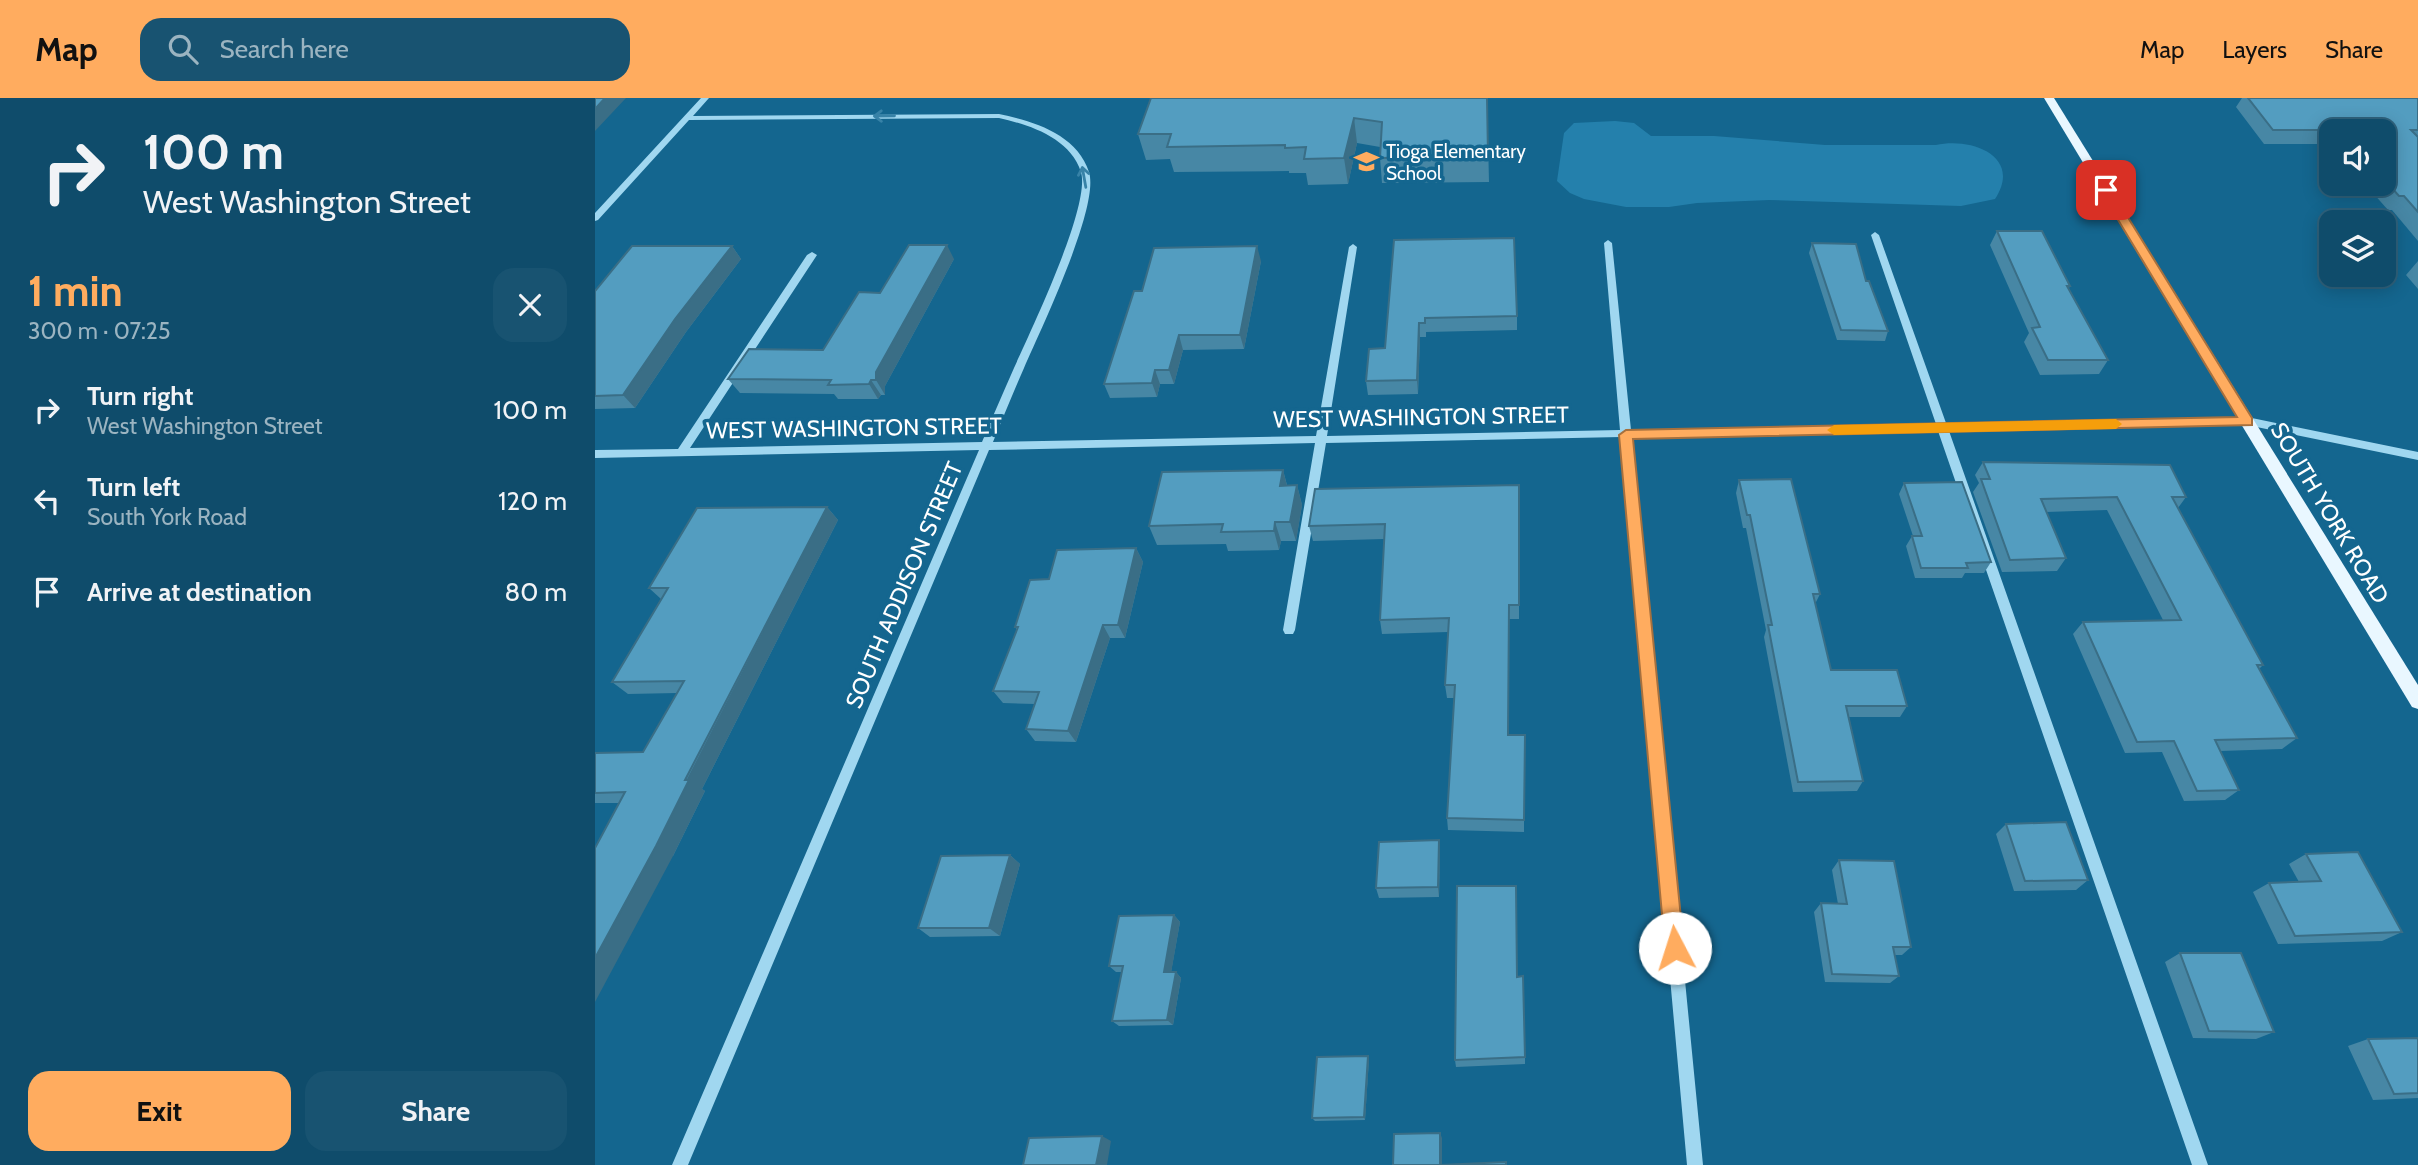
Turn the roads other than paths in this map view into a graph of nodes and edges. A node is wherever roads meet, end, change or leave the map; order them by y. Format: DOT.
graph roads {
  1 [pos="705,98"];
  2 [pos="2049,98"];
  3 [pos="687,118"];
  4 [pos="595,218"];
  5 [pos="1875,234"];
  6 [pos="1608,243"];
  7 [pos="1353,247"];
  8 [pos="812,255"];
  9 [pos="2247,421"];
  10 [pos="1945,428"];
  11 [pos="1626,435"];
  12 [pos="1320,440"];
  13 [pos="985,447"];
  14 [pos="681,453"];
  15 [pos="595,454"];
  16 [pos="2418,456"];
  17 [pos="1289,630"];
  18 [pos="2418,701"];
  19 [pos="680,1165"];
  20 [pos="1695,1165"];
  21 [pos="2200,1165"];
  1 -- 3 [label="street"];
  2 -- 9 [label="main road, SOUTH YORK ROAD"];
  3 -- 4 [label="street"];
  13 -- 3 [label="street, SOUTH ADDISON STREET, one-way"];
  5 -- 10 [label="street"];
  6 -- 11 [label="street"];
  7 -- 12 [label="street"];
  8 -- 14 [label="street"];
  9 -- 10 [label="street, WEST WASHINGTON STREET"];
  9 -- 16 [label="street, WEST WASHINGTON STREET"];
  9 -- 18 [label="main road, SOUTH YORK ROAD"];
  10 -- 11 [label="street, WEST WASHINGTON STREET"];
  10 -- 21 [label="street"];
  11 -- 12 [label="street, WEST WASHINGTON STREET"];
  11 -- 20 [label="street"];
  12 -- 13 [label="street, WEST WASHINGTON STREET"];
  12 -- 17 [label="street"];
  13 -- 14 [label="street, WEST WASHINGTON STREET"];
  13 -- 19 [label="street, SOUTH ADDISON STREET"];
  14 -- 15 [label="street, WEST WASHINGTON STREET"];
}
